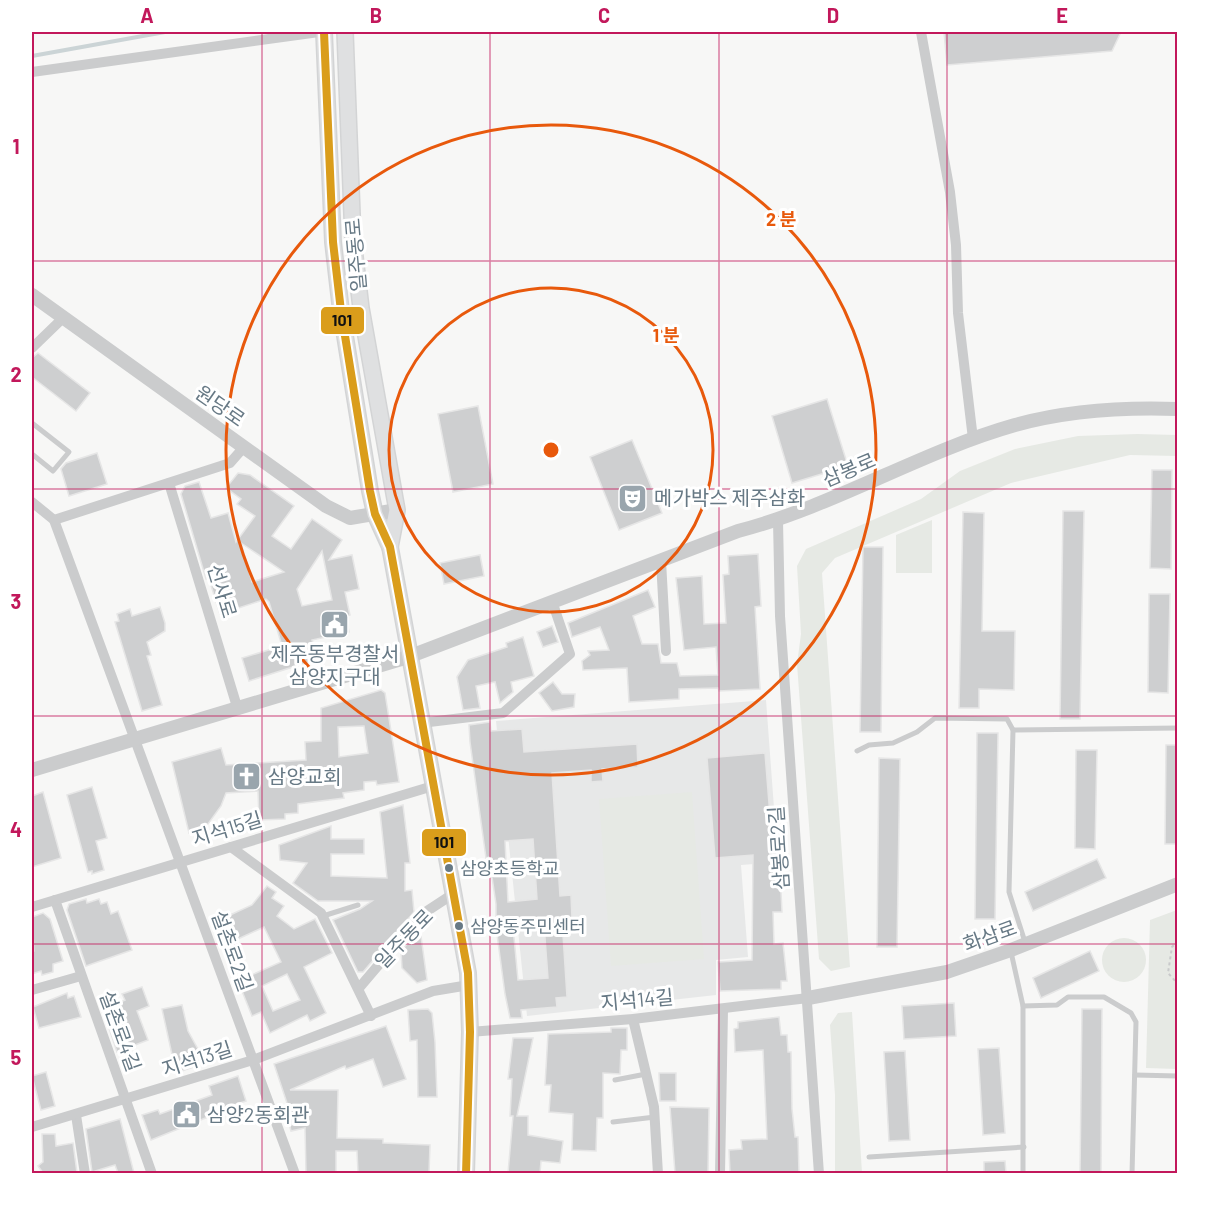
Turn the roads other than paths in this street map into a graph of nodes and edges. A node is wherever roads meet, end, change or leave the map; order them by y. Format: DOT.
graph roads {
  1 [pos="319,32"];
  2 [pos="324,32"];
  3 [pos="345,32"];
  4 [pos="921,32"];
  5 [pos="288,33"];
  6 [pos="32,72"];
  7 [pos="32,295"];
  8 [pos="63,318"];
  9 [pos="32,348"];
  10 [pos="1178,409"];
  11 [pos="34,425"];
  12 [pos="32,433"];
  13 [pos="973,439"];
  14 [pos="244,447"];
  15 [pos="32,454"];
  16 [pos="169,483"];
  17 [pos="32,502"];
  18 [pos="397,510"];
  19 [pos="375,514"];
  20 [pos="54,520"];
  21 [pos="778,520"];
  22 [pos="390,547"];
  23 [pos="662,561"];
  24 [pos="552,601"];
  25 [pos="666,651"];
  26 [pos="408,657"];
  27 [pos="238,710"];
  28 [pos="421,723"];
  29 [pos="1178,728"];
  30 [pos="1013,730"];
  31 [pos="136,740"];
  32 [pos="856,751"];
  33 [pos="32,770"];
  34 [pos="433,786"];
  35 [pos="231,847"];
  36 [pos="181,862"];
  37 [pos="1178,884"];
  38 [pos="453,894"];
  39 [pos="56,900"];
  40 [pos="358,905"];
  41 [pos="32,907"];
  42 [pos="323,916"];
  43 [pos="1026,943"];
  44 [pos="1011,950"];
  45 [pos="81,976"];
  46 [pos="469,985"];
  47 [pos="359,988"];
  48 [pos="32,990"];
  49 [pos="808,998"];
  50 [pos="1023,1006"];
  51 [pos="723,1010"];
  52 [pos="371,1016"];
  53 [pos="633,1019"];
  54 [pos="470,1032"];
  55 [pos="253,1060"];
  56 [pos="646,1074"];
  57 [pos="1135,1075"];
  58 [pos="1178,1076"];
  59 [pos="615,1080"];
  60 [pos="126,1101"];
  61 [pos="76,1115"];
  62 [pos="655,1117"];
  63 [pos="612,1122"];
  64 [pos="32,1127"];
  65 [pos="1024,1147"];
  66 [pos="869,1157"];
  67 [pos="85,1173"];
  68 [pos="152,1173"];
  69 [pos="295,1173"];
  70 [pos="466,1173"];
  71 [pos="658,1173"];
  72 [pos="720,1173"];
  73 [pos="819,1173"];
  74 [pos="1023,1173"];
  75 [pos="1132,1173"];
  1 -- 5 [label="street"];
  2 -- 19 [label="main road, 일주동로"];
  3 -- 18 [label="main road, 일주동로"];
  4 -- 13 [label="street"];
  5 -- 6 [label="street"];
  7 -- 8 [label="street, 원당로"];
  8 -- 9 [label="street"];
  8 -- 14 [label="street, 원당로"];
  10 -- 13 [label="street, 삼봉로"];
  11 -- 12 [label="lane"];
  11 -- 15 [label="lane"];
  13 -- 21 [label="street, 삼봉로"];
  14 -- 16 [label="street"];
  14 -- 19 [label="street, 원당로"];
  16 -- 20 [label="street"];
  16 -- 27 [label="street, 선사로"];
  17 -- 20 [label="street"];
  18 -- 19 [label="street, 원당로"];
  18 -- 22 [label="main road, 일주동로"];
  19 -- 22 [label="main road, 일주동로"];
  20 -- 31 [label="street, 설촌로2길"];
  21 -- 23 [label="street, 삼봉로"];
  21 -- 49 [label="street, 삼봉로2길"];
  22 -- 26 [label="main road, 일주동로"];
  23 -- 24 [label="street, 삼봉로"];
  23 -- 25 [label="street"];
  24 -- 26 [label="street, 삼봉로"];
  24 -- 28 [label="street"];
  26 -- 27 [label="street"];
  26 -- 28 [label="main road, 일주동로"];
  27 -- 31 [label="street"];
  28 -- 34 [label="main road, 일주동로"];
  29 -- 30 [label="lane"];
  30 -- 32 [label="lane"];
  30 -- 43 [label="lane"];
  31 -- 33 [label="street"];
  31 -- 36 [label="street, 설촌로2길"];
  34 -- 35 [label="street, 지석15길"];
  34 -- 38 [label="main road, 일주동로"];
  35 -- 36 [label="street, 지석15길"];
  35 -- 42 [label="street"];
  36 -- 39 [label="street, 지석15길"];
  36 -- 55 [label="street, 설촌로2길"];
  37 -- 43 [label="street, 화삼로"];
  38 -- 46 [label="main road, 일주동로"];
  38 -- 47 [label="street, 일주동로"];
  39 -- 41 [label="street, 지석15길"];
  39 -- 45 [label="street, 설촌로4길"];
  40 -- 42 [label="lane"];
  42 -- 47 [label="street"];
  43 -- 44 [label="street, 화삼로"];
  44 -- 49 [label="street, 화삼로"];
  44 -- 50 [label="lane"];
  45 -- 48 [label="street"];
  45 -- 60 [label="street, 설촌로4길"];
  46 -- 52 [label="street, 지석13길"];
  46 -- 54 [label="main road, 일주동로"];
  47 -- 52 [label="street"];
  49 -- 51 [label="street, 지석14길"];
  49 -- 73 [label="street, 삼봉로2길"];
  50 -- 57 [label="lane"];
  50 -- 65 [label="lane"];
  51 -- 53 [label="street, 지석14길"];
  51 -- 72 [label="street"];
  52 -- 55 [label="street, 지석13길"];
  53 -- 54 [label="street, 지석14길"];
  53 -- 56 [label="street"];
  54 -- 70 [label="main road, 일주동로"];
  55 -- 60 [label="street, 지석13길"];
  55 -- 69 [label="street, 설촌로2길"];
  56 -- 59 [label="lane"];
  56 -- 62 [label="street"];
  57 -- 58 [label="lane"];
  57 -- 75 [label="lane"];
  60 -- 61 [label="street, 지석13길"];
  60 -- 68 [label="street, 설촌로4길"];
  61 -- 64 [label="street, 지석13길"];
  61 -- 67 [label="street"];
  62 -- 63 [label="lane"];
  62 -- 71 [label="street"];
  65 -- 66 [label="lane"];
  65 -- 74 [label="lane"];
}
